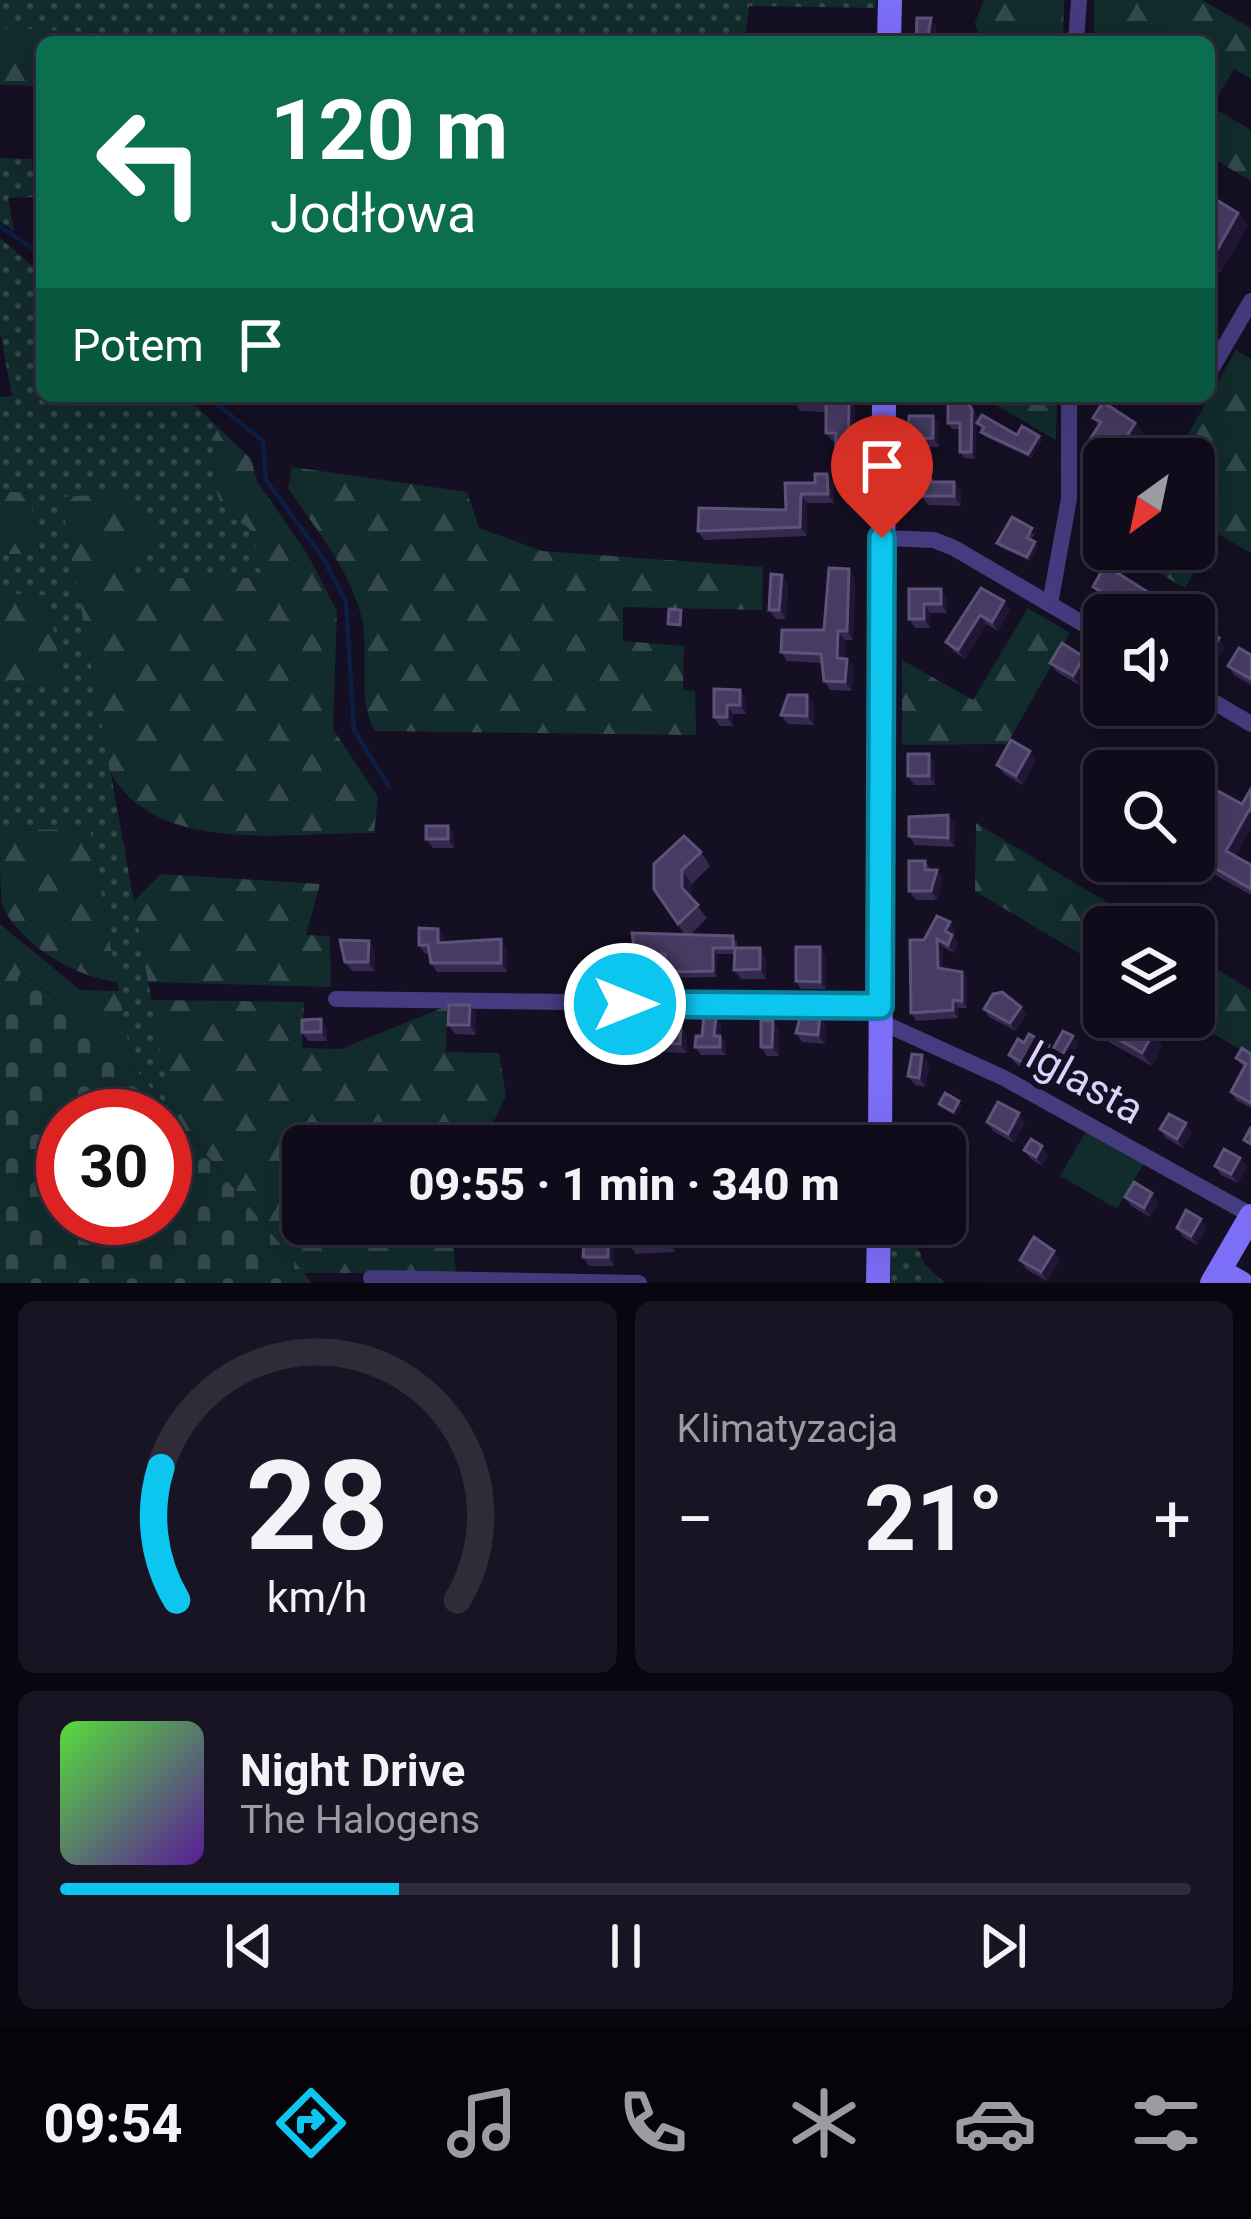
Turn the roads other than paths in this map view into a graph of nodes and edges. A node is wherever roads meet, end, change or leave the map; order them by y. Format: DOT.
graph roads {
  1 [pos="890,0"];
  2 [pos="1079,0"];
  3 [pos="889,36"];
  4 [pos="1076,36"];
  5 [pos="1251,301"];
  6 [pos="1215,363"];
  7 [pos="884,402"];
  8 [pos="1069,402"];
  9 [pos="882,538"];
  10 [pos="1050,604"];
  11 [pos="1083,624"];
  12 [pos="1215,703"];
  13 [pos="1251,724"];
  14 [pos="336,999"];
  15 [pos="880,1014"];
  16 [pos="880,1125"];
  17 [pos="1251,1216"];
  18 [pos="879,1245"];
  19 [pos="371,1278"];
  20 [pos="1224,1279"];
  21 [pos="639,1283"];
  22 [pos="878,1283"];
  1 -- 3 [label="street"];
  2 -- 4 [label="street"];
  5 -- 6 [label="street"];
  7 -- 9 [label="street"];
  8 -- 10 [label="street"];
  9 -- 10 [label="street"];
  9 -- 15 [label="street"];
  10 -- 11 [label="street"];
  12 -- 13 [label="street"];
  14 -- 15 [label="street"];
  15 -- 16 [label="street"];
  15 -- 17 [label="street, Iglasta"];
  17 -- 20 [label="street"];
  18 -- 22 [label="street"];
  19 -- 21 [label="street"];
}
